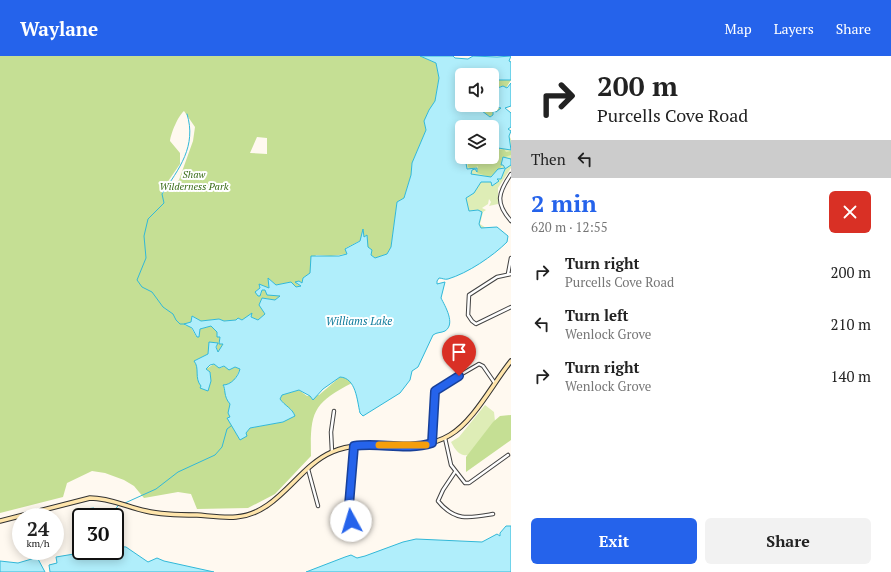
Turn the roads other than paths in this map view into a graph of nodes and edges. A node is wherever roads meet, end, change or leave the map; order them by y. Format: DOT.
graph roads {
  1 [pos="511,174"];
  2 [pos="511,222"];
  3 [pos="511,258"];
  4 [pos="510,274"];
  5 [pos="511,307"];
  6 [pos="511,361"];
  7 [pos="494,382"];
  8 [pos="334,411"];
  9 [pos="445,438"];
  10 [pos="432,443"];
  11 [pos="354,446"];
  12 [pos="332,452"];
  13 [pos="508,455"];
  14 [pos="307,468"];
  15 [pos="456,472"];
  16 [pos="318,506"];
  17 [pos="493,514"];
  18 [pos="0,521"];
  19 [pos="348,536"];
  1 -- 2 [label="street"];
  3 -- 4 [label="street"];
  4 -- 5 [label="street"];
  6 -- 7 [label="main road"];
  7 -- 9 [label="main road"];
  7 -- 10 [label="street"];
  8 -- 12 [label="street"];
  9 -- 10 [label="main road"];
  9 -- 15 [label="street"];
  10 -- 11 [label="main road"];
  11 -- 12 [label="main road"];
  11 -- 19 [label="street"];
  12 -- 14 [label="main road"];
  13 -- 15 [label="street"];
  14 -- 16 [label="street"];
  14 -- 18 [label="main road"];
  15 -- 17 [label="street"];
}
